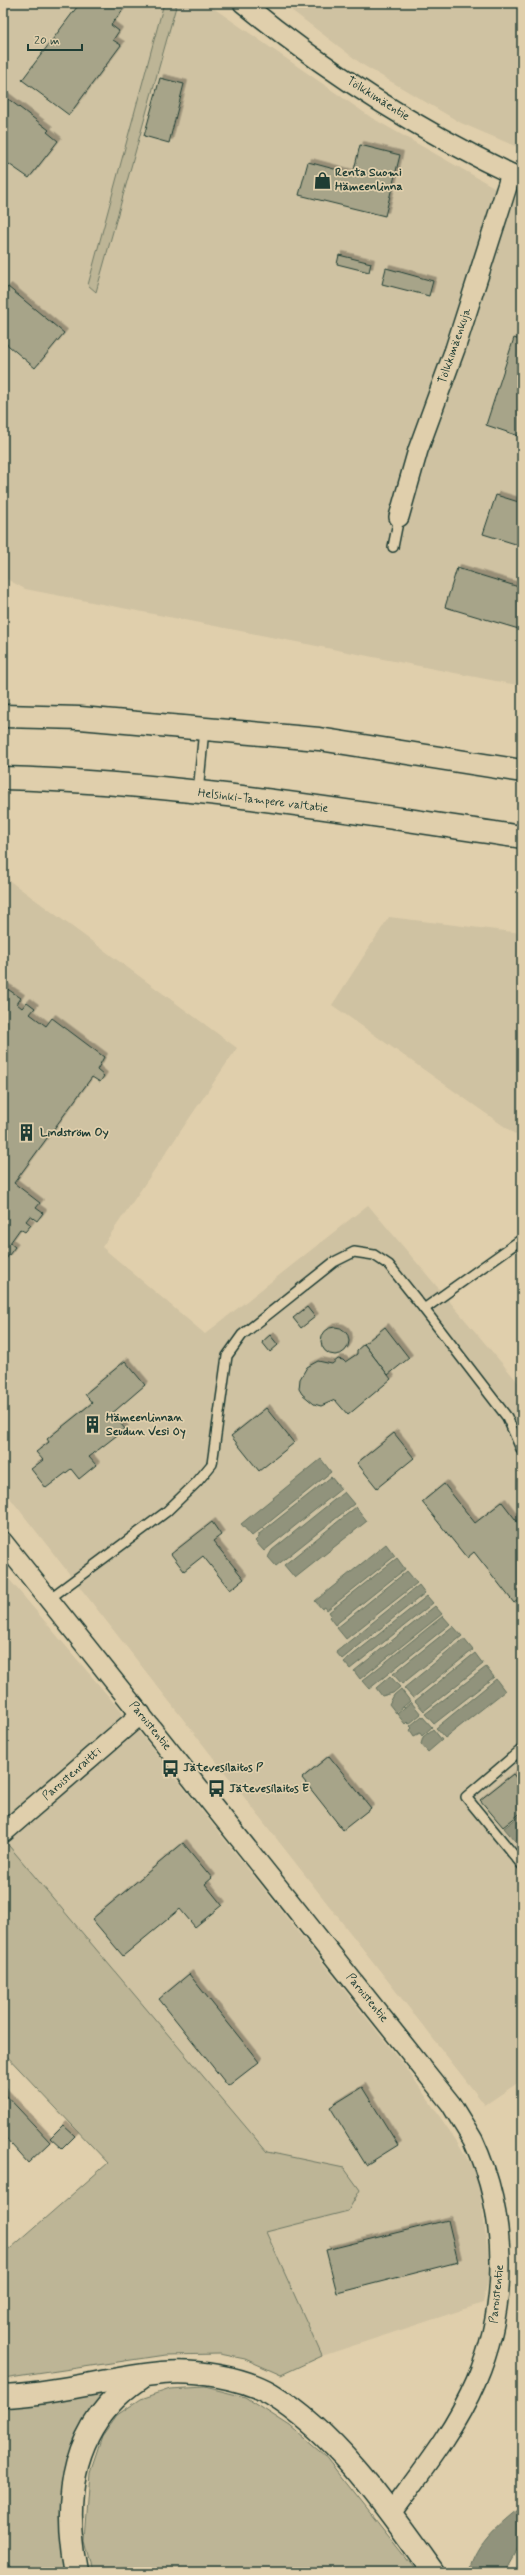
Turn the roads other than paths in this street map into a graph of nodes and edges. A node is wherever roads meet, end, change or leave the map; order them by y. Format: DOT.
graph roads {
  1 [pos="243,3"];
  2 [pos="516,177"];
  3 [pos="399,517"];
  4 [pos="393,546"];
  5 [pos="3,716"];
  6 [pos="204,729"];
  7 [pos="522,771"];
  8 [pos="3,778"];
  9 [pos="198,793"];
  10 [pos="522,837"];
  11 [pos="522,1239"];
  12 [pos="424,1309"];
  13 [pos="522,1451"];
  14 [pos="3,1542"];
  15 [pos="49,1599"];
  16 [pos="141,1714"];
  17 [pos="522,1749"];
  18 [pos="3,1833"];
  19 [pos="522,1865"];
  20 [pos="143,2376"];
  21 [pos="3,2396"];
  22 [pos="391,2513"];
  23 [pos="77,2572"];
  24 [pos="433,2572"];
  1 -- 2 [label="street, Tölkkimäentie"];
  2 -- 3 [label="street, Tölkkimäenkuja"];
  3 -- 4 [label="lane"];
  5 -- 6 [label="main road"];
  6 -- 7 [label="main road"];
  6 -- 9 [label="lane"];
  8 -- 9 [label="main road, Helsinki-Tampere valtatie"];
  9 -- 10 [label="main road, Helsinki-Tampere valtatie"];
  11 -- 12 [label="lane"];
  12 -- 13 [label="lane"];
  12 -- 15 [label="lane"];
  14 -- 15 [label="street, Paroistentie"];
  15 -- 16 [label="street, Paroistentie"];
  16 -- 18 [label="street, Paroistenraitti"];
  16 -- 22 [label="street, Paroistentie"];
  17 -- 19 [label="lane"];
  20 -- 21 [label="main road"];
  20 -- 22 [label="main road"];
  20 -- 23 [label="main road"];
  22 -- 24 [label="main road"];
}
